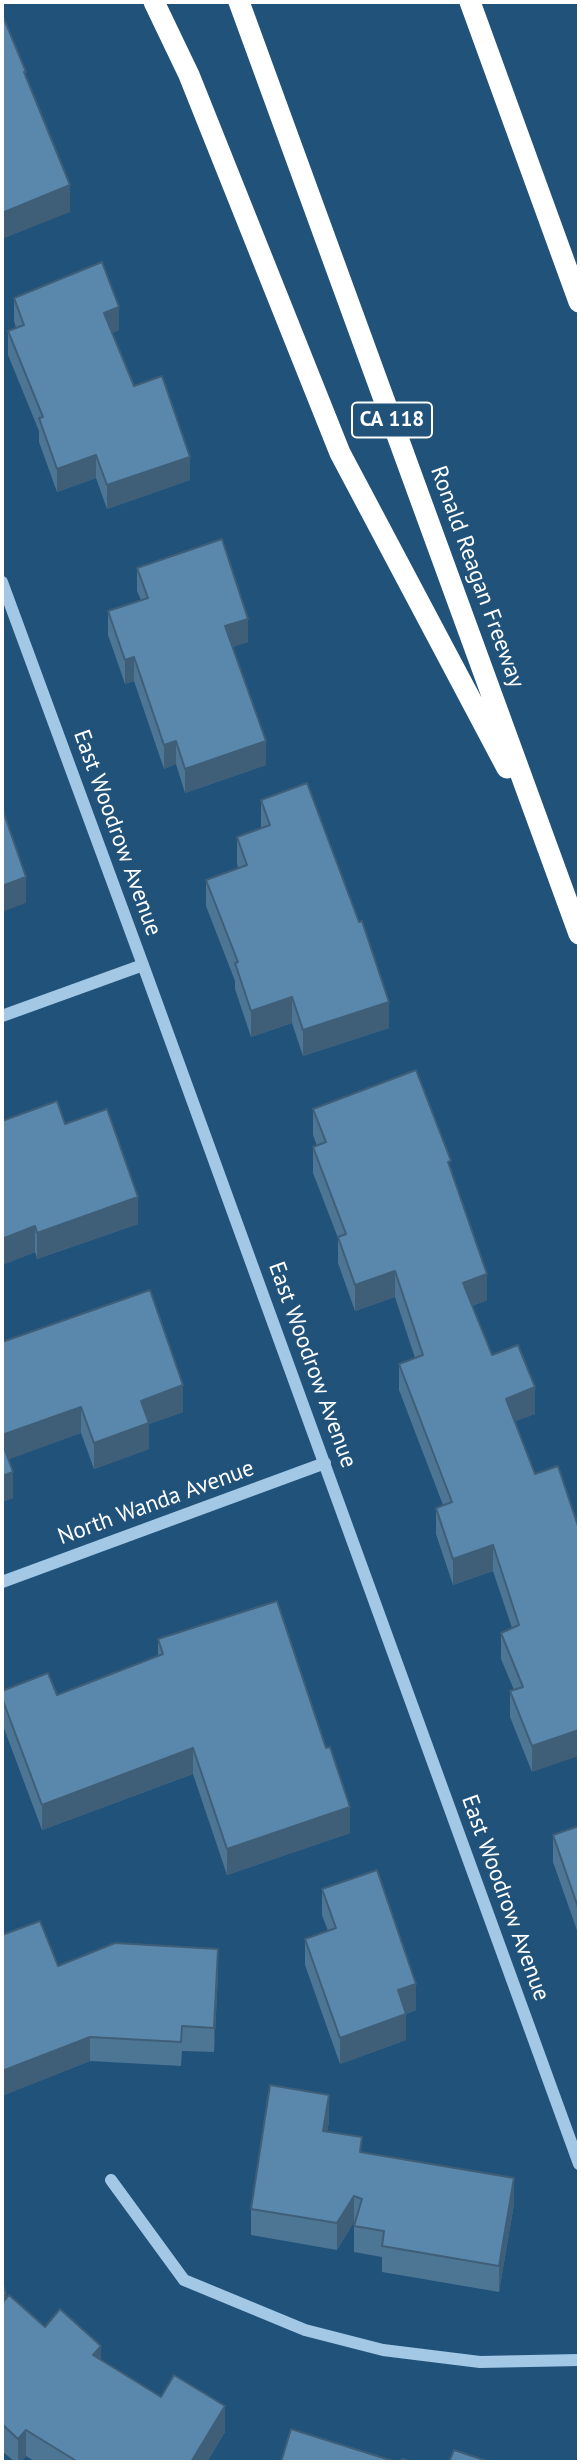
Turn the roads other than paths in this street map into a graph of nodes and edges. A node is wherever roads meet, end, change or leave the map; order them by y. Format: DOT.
graph roads {
  1 [pos="154,2"];
  2 [pos="239,2"];
  3 [pos="470,2"];
  4 [pos="579,302"];
  5 [pos="2,582"];
  6 [pos="544,838"];
  7 [pos="579,934"];
  8 [pos="144,965"];
  9 [pos="2,1016"];
  10 [pos="325,1463"];
  11 [pos="2,1582"];
  12 [pos="579,2164"];
  13 [pos="111,2180"];
  14 [pos="579,2360"];
  1 -- 6 [label="highway"];
  2 -- 6 [label="highway, Ronald Reagan Freeway / CA 118"];
  3 -- 4 [label="highway"];
  5 -- 8 [label="street, East Woodrow Avenue"];
  6 -- 7 [label="highway, Ronald Reagan Freeway / CA 118"];
  8 -- 9 [label="street"];
  8 -- 10 [label="street, East Woodrow Avenue"];
  10 -- 11 [label="street, North Wanda Avenue"];
  10 -- 12 [label="street, East Woodrow Avenue"];
  13 -- 14 [label="street"];
}
